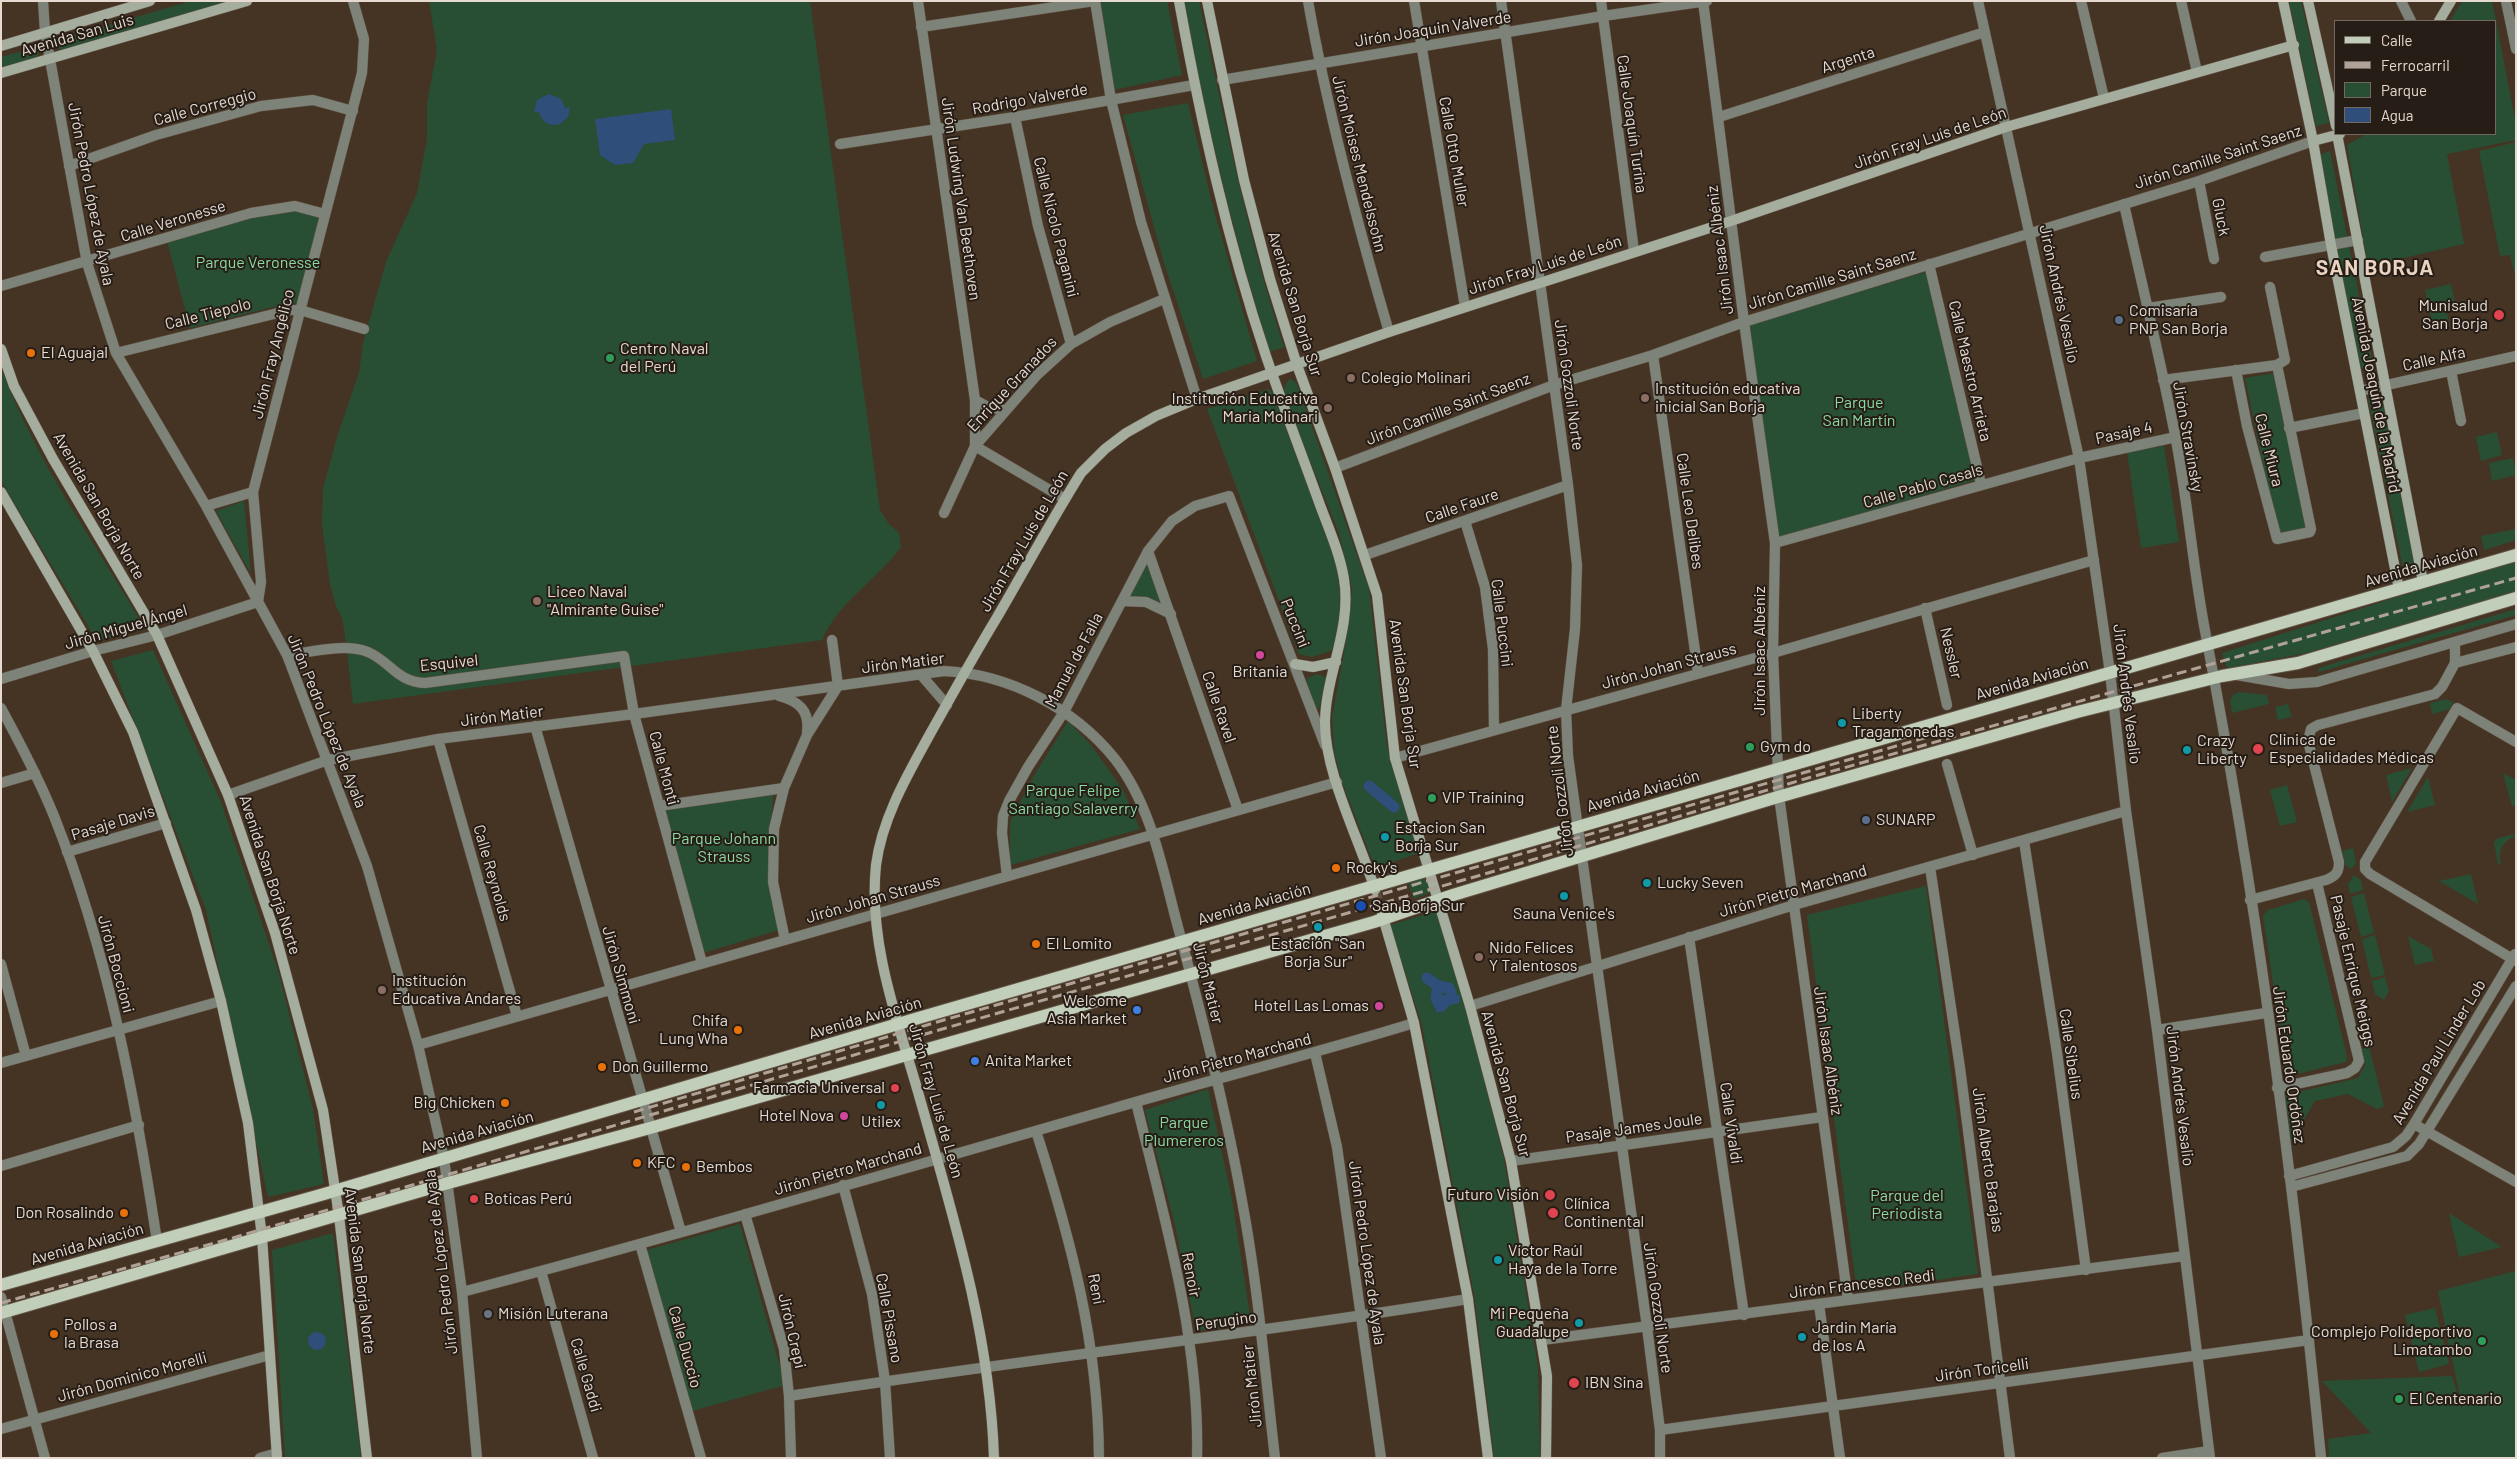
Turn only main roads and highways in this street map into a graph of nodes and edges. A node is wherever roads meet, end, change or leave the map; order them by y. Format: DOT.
graph roads {
  1 [pos="150,1"];
  2 [pos="247,1"];
  3 [pos="1179,1"];
  4 [pos="1207,1"];
  5 [pos="2283,1"];
  6 [pos="2308,1"];
  7 [pos="2451,1"];
  8 [pos="2440,20"];
  9 [pos="2294,45"];
  10 [pos="1,46"];
  11 [pos="1,73"];
  12 [pos="2334,115"];
  13 [pos="2334,133"];
  14 [pos="2339,135"];
  15 [pos="2313,141"];
  16 [pos="1,348"];
  17 [pos="1297,365"];
  18 [pos="1272,374"];
  19 [pos="1,492"];
  20 [pos="2516,555"];
  21 [pos="2423,582"];
  22 [pos="2399,589"];
  23 [pos="2516,598"];
  24 [pos="1336,662"];
  25 [pos="1295,664"];
  26 [pos="1428,870"];
  27 [pos="1374,888"];
  28 [pos="1437,901"];
  29 [pos="1383,916"];
  30 [pos="898,1024"];
  31 [pos="907,1054"];
  32 [pos="335,1191"];
  33 [pos="259,1212"];
  34 [pos="339,1216"];
  35 [pos="262,1237"];
  36 [pos="1,1286"];
  37 [pos="3,1313"];
  38 [pos="277,1456"];
  39 [pos="367,1458"];
  40 [pos="994,1458"];
  41 [pos="1488,1458"];
  42 [pos="1546,1458"];
  1 -- 10 [label="main road, Avenida San Luis"];
  2 -- 11 [label="main road, Avenida San Luis"];
  3 -- 18 [label="main road"];
  4 -- 17 [label="main road, Avenida San Borja Sur"];
  5 -- 9 [label="main road, Avenida Joaquín de la Madrid"];
  6 -- 12 [label="main road, Avenida Joaquín de la Madrid"];
  7 -- 8 [label="main road"];
  9 -- 15 [label="main road, Avenida Joaquín de la Madrid"];
  9 -- 17 [label="main road, Jirón Fray Luís de León"];
  13 -- 15 [label="main road"];
  14 -- 21 [label="main road, Avenida Joaquín de la Madrid"];
  15 -- 22 [label="main road, Avenida Joaquín de la Madrid"];
  16 -- 32 [label="main road, Avenida San Borja Norte"];
  17 -- 18 [label="main road, Jirón Fray Luís de León"];
  17 -- 26 [label="main road, Avenida San Borja Sur"];
  18 -- 24 [label="main road"];
  18 -- 30 [label="main road, Jirón Fray Luís de León"];
  19 -- 33 [label="main road"];
  20 -- 21 [label="main road, Avenida Aviación"];
  21 -- 22 [label="main road, Avenida Aviación"];
  22 -- 26 [label="main road, Avenida Aviación"];
  23 -- 28 [label="main road"];
  24 -- 25 [label="main road"];
  24 -- 27 [label="main road"];
  26 -- 27 [label="main road, Avenida Aviación"];
  26 -- 28 [label="main road, Avenida San Borja Sur"];
  27 -- 30 [label="main road, Avenida Aviación"];
  28 -- 29 [label="main road"];
  28 -- 42 [label="main road, Avenida San Borja Sur"];
  29 -- 31 [label="main road"];
  29 -- 41 [label="main road"];
  30 -- 31 [label="main road, Jirón Fray Luís de León"];
  30 -- 32 [label="main road, Avenida Aviación"];
  31 -- 34 [label="main road"];
  31 -- 40 [label="main road, Jirón Fray Luís de León"];
  32 -- 33 [label="main road, Avenida Aviación"];
  32 -- 34 [label="main road, Avenida San Borja Norte"];
  33 -- 35 [label="main road"];
  33 -- 36 [label="main road, Avenida Aviación"];
  34 -- 35 [label="main road"];
  34 -- 39 [label="main road, Avenida San Borja Norte"];
  35 -- 37 [label="main road"];
  35 -- 38 [label="main road"];
}
